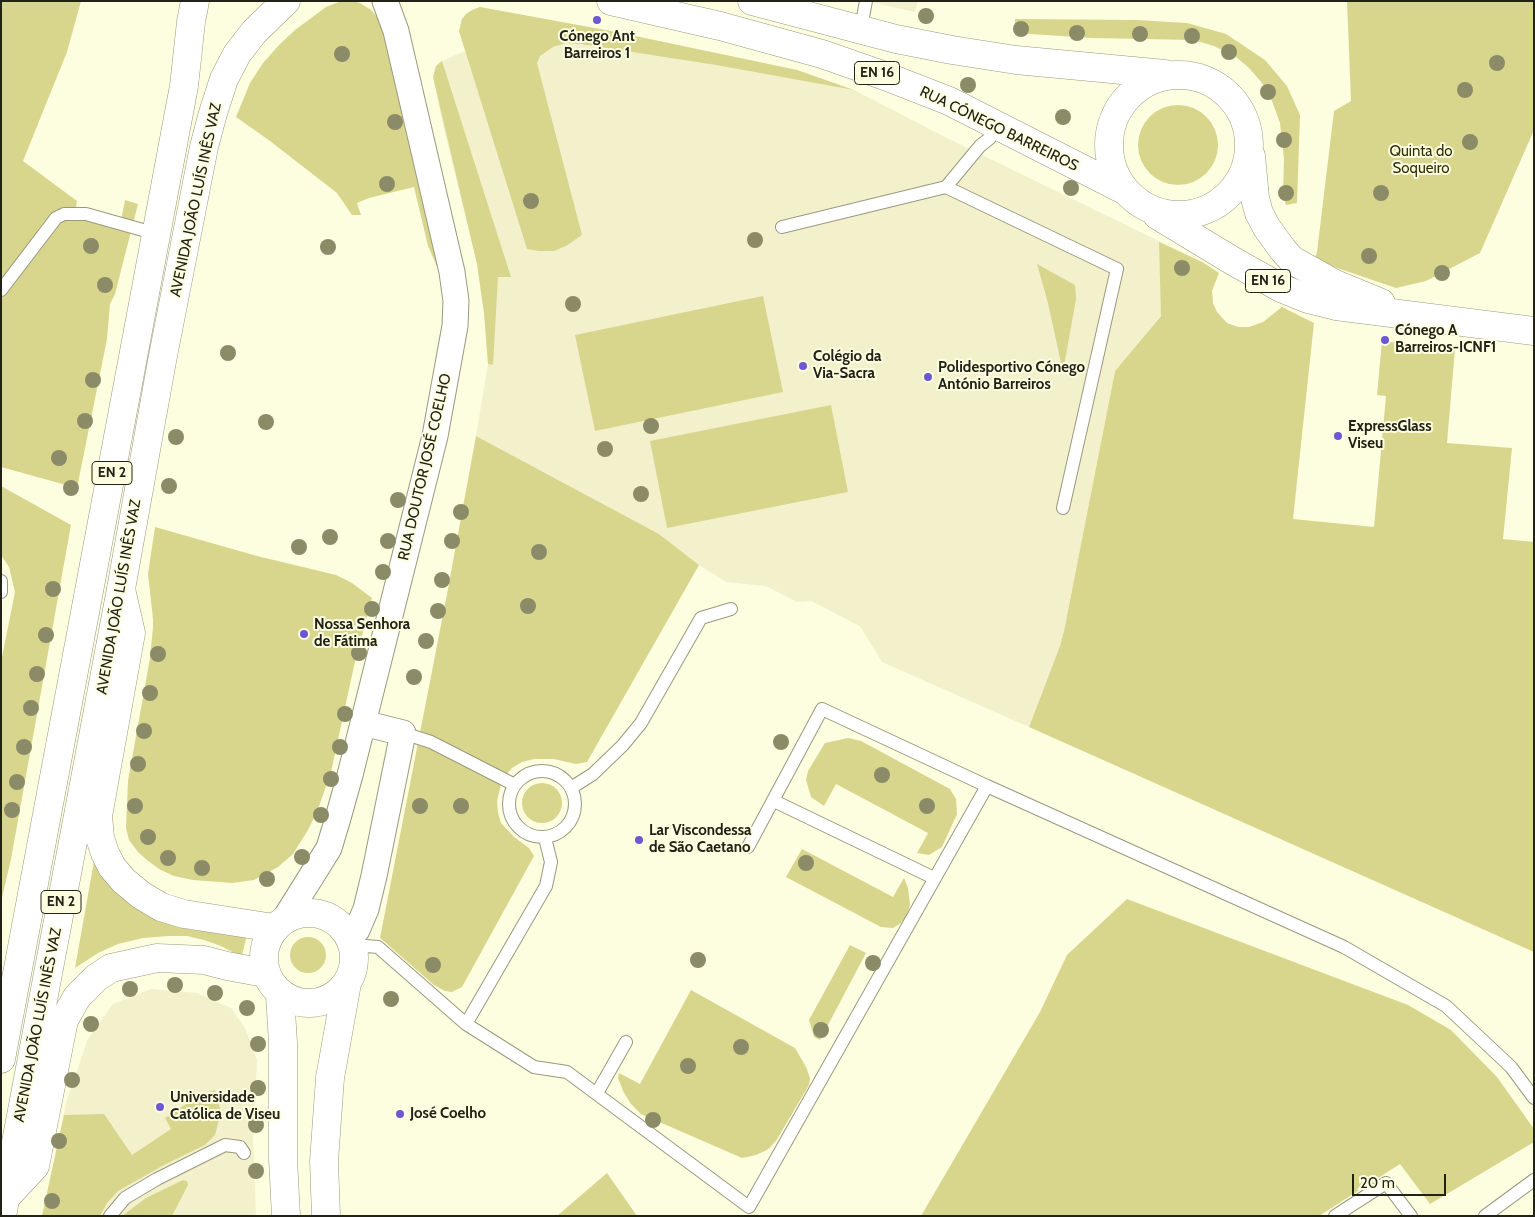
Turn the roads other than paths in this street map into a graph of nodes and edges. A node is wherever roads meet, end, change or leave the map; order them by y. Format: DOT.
graph roads {
  1 [pos="195,1"];
  2 [pos="286,1"];
  3 [pos="385,1"];
  4 [pos="611,1"];
  5 [pos="752,1"];
  6 [pos="866,1"];
  7 [pos="861,28"];
  8 [pos="1174,75"];
  9 [pos="997,125"];
  10 [pos="1250,142"];
  11 [pos="946,187"];
  12 [pos="1135,199"];
  13 [pos="782,227"];
  14 [pos="157,234"];
  15 [pos="1,290"];
  16 [pos="1407,315"];
  17 [pos="1530,336"];
  18 [pos="1063,508"];
  19 [pos="1,581"];
  20 [pos="120,589"];
  21 [pos="1,592"];
  22 [pos="732,608"];
  23 [pos="363,723"];
  24 [pos="403,733"];
  25 [pos="515,785"];
  26 [pos="986,786"];
  27 [pos="571,788"];
  28 [pos="774,801"];
  29 [pos="545,838"];
  30 [pos="748,847"];
  31 [pos="934,878"];
  32 [pos="279,924"];
  33 [pos="352,947"];
  34 [pos="265,973"];
  35 [pos="348,982"];
  36 [pos="280,994"];
  37 [pos="466,1024"];
  38 [pos="626,1042"];
  39 [pos="1,1059"];
  40 [pos="597,1094"];
  41 [pos="1534,1098"];
  42 [pos="244,1153"];
  43 [pos="1534,1180"];
  44 [pos="4,1206"];
  45 [pos="110,1216"];
  46 [pos="286,1216"];
  47 [pos="326,1216"];
  48 [pos="1335,1216"];
  49 [pos="1411,1216"];
  50 [pos="1485,1216"];
  1 -- 14 [label="main road, AVENIDA JOÃO LUÍS INÊS VAZ / EN 2"];
  2 -- 20 [label="main road, AVENIDA JOÃO LUÍS INÊS VAZ / EN 2"];
  3 -- 23 [label="street, RUA DOUTOR JOSÉ COELHO"];
  4 -- 9 [label="main road, RUA CÓNEGO BARREIROS / EN 16"];
  5 -- 7 [label="main road, EN 16"];
  6 -- 7 [label="lane"];
  7 -- 8 [label="main road, EN 16"];
  8 -- 10 [label="main road, EN 16"];
  8 -- 12 [label="main road, EN 16"];
  9 -- 11 [label="lane"];
  9 -- 12 [label="main road, RUA CÓNEGO BARREIROS / EN 16"];
  10 -- 12 [label="main road, EN 16"];
  10 -- 16 [label="main road, RUA CÓNEGO BARREIROS / EN 16"];
  11 -- 13 [label="lane"];
  11 -- 18 [label="lane"];
  12 -- 16 [label="main road, RUA CÓNEGO BARREIROS / EN 16"];
  14 -- 15 [label="lane"];
  14 -- 39 [label="main road, AVENIDA JOÃO LUÍS INÊS VAZ / EN 2"];
  16 -- 17 [label="main road, RUA CÓNEGO BARREIROS / EN 16"];
  19 -- 21 [label="lane"];
  20 -- 32 [label="main road"];
  20 -- 44 [label="main road, AVENIDA JOÃO LUÍS INÊS VAZ / EN 2"];
  22 -- 27 [label="lane"];
  23 -- 24 [label="street"];
  23 -- 32 [label="street, RUA DOUTOR JOSÉ COELHO"];
  24 -- 25 [label="lane"];
  24 -- 33 [label="street"];
  25 -- 27 [label="lane"];
  25 -- 29 [label="lane"];
  26 -- 28 [label="lane"];
  26 -- 31 [label="lane"];
  26 -- 41 [label="lane"];
  27 -- 29 [label="lane"];
  28 -- 30 [label="lane"];
  28 -- 31 [label="lane"];
  29 -- 37 [label="lane"];
  31 -- 40 [label="lane"];
  32 -- 33 [label="main road"];
  32 -- 34 [label="main road"];
  33 -- 35 [label="main road"];
  33 -- 37 [label="lane"];
  34 -- 36 [label="main road"];
  34 -- 44 [label="main road"];
  35 -- 36 [label="main road"];
  35 -- 47 [label="main road"];
  36 -- 46 [label="main road"];
  37 -- 40 [label="lane"];
  38 -- 40 [label="lane"];
  42 -- 45 [label="lane"];
  43 -- 50 [label="lane"];
  48 -- 49 [label="lane"];
}
